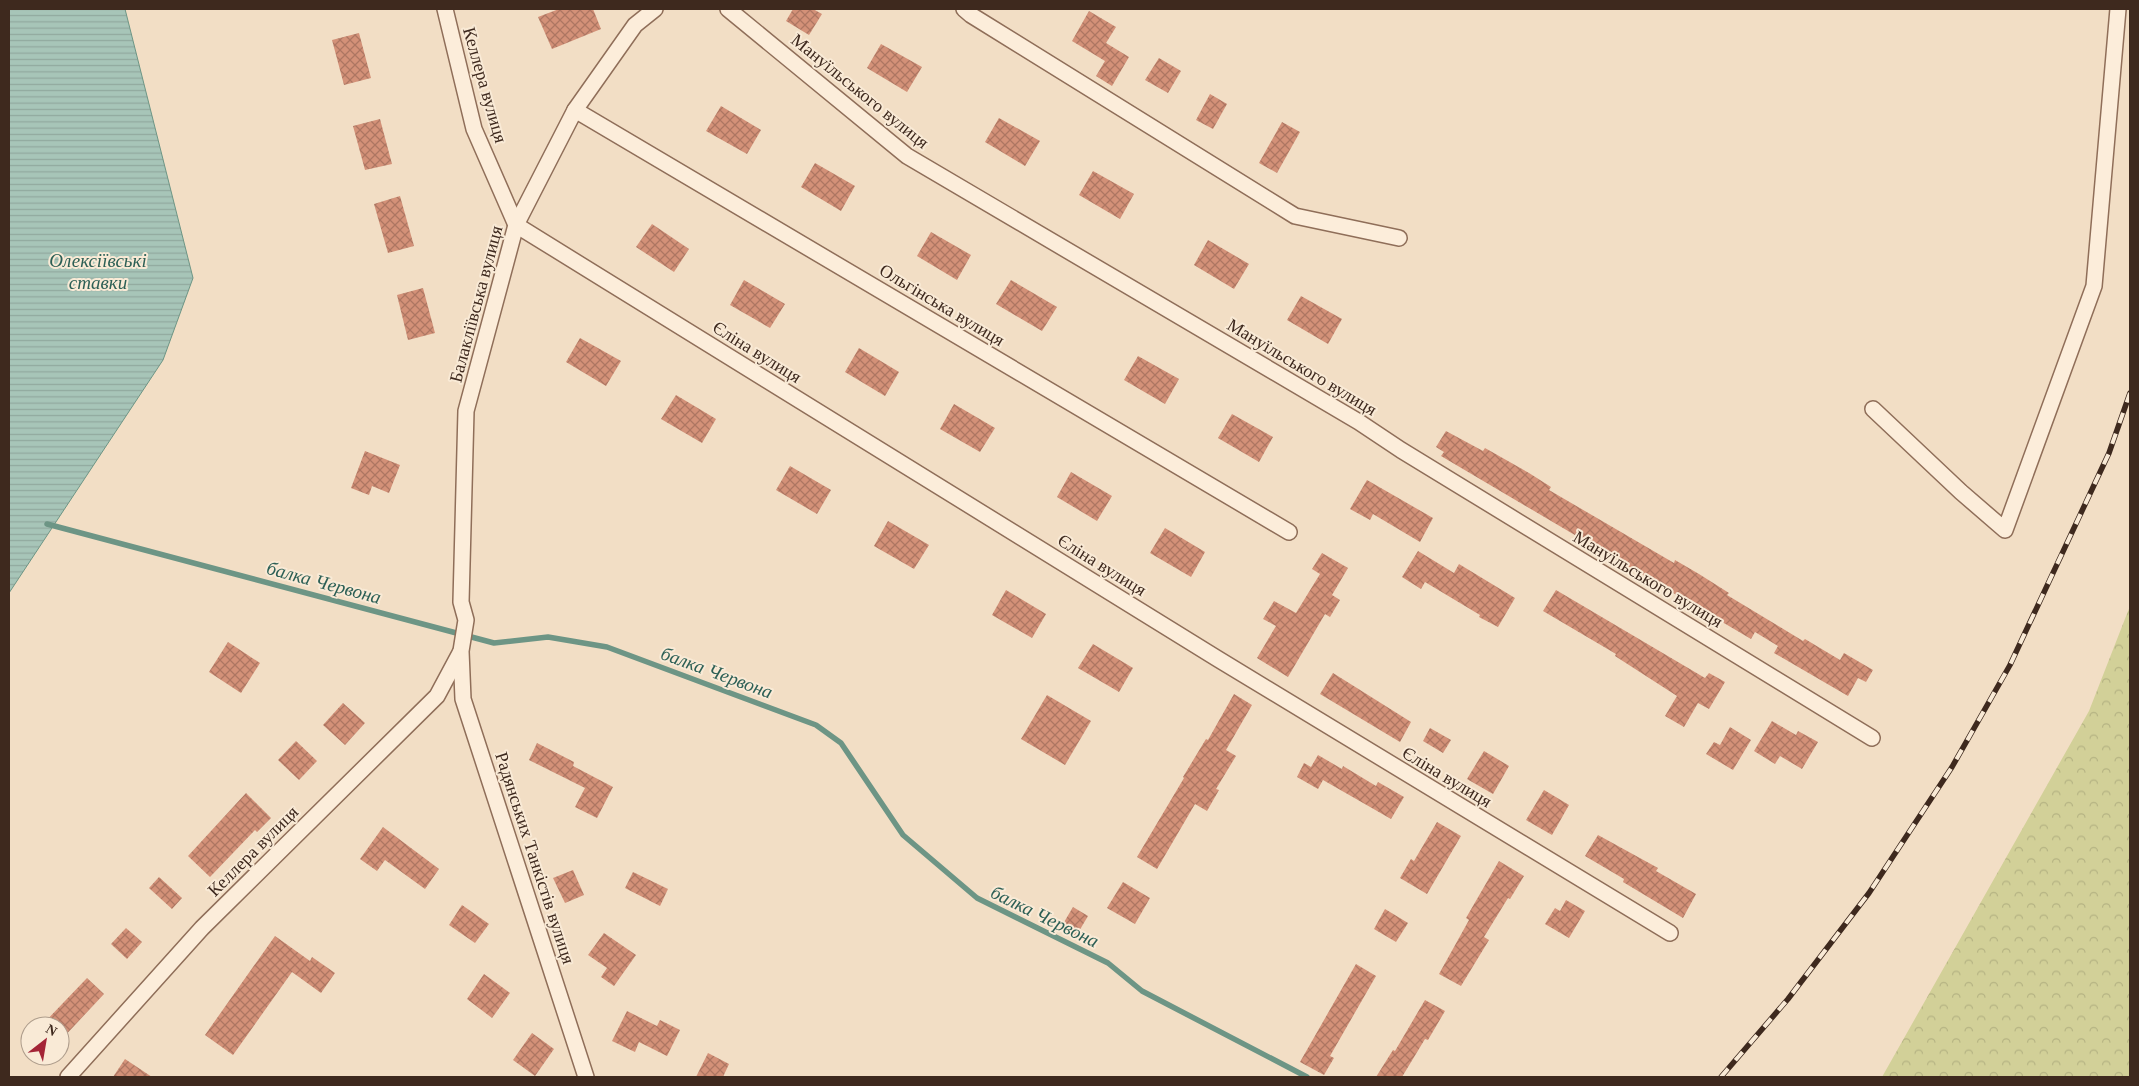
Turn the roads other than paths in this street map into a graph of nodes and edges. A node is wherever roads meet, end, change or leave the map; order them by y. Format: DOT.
graph roads {
  1 [pos="445,9"];
  2 [pos="655,9"];
  3 [pos="728,9"];
  4 [pos="964,9"];
  5 [pos="2118,9"];
  6 [pos="575,110"];
  7 [pos="516,225"];
  8 [pos="1399,238"];
  9 [pos="1873,409"];
  10 [pos="1289,532"];
  11 [pos="461,651"];
  12 [pos="1872,738"];
  13 [pos="1670,933"];
  14 [pos="588,1076"];
  15 [pos="68,1077"];
  1 -- 7 [label="street, Келлера вулиця"];
  2 -- 6 [label="street, Балакліївська вулиця"];
  3 -- 12 [label="street, Мануїльського вулиця"];
  4 -- 8 [label="street"];
  5 -- 9 [label="street"];
  6 -- 7 [label="street, Балакліївська вулиця"];
  6 -- 10 [label="street, Ольгінська вулиця"];
  7 -- 11 [label="street, Балакліївська вулиця"];
  7 -- 13 [label="street, Єліна вулиця"];
  11 -- 14 [label="street, Радянських Танкістів вулиця"];
  11 -- 15 [label="street, Келлера вулиця"];
}
